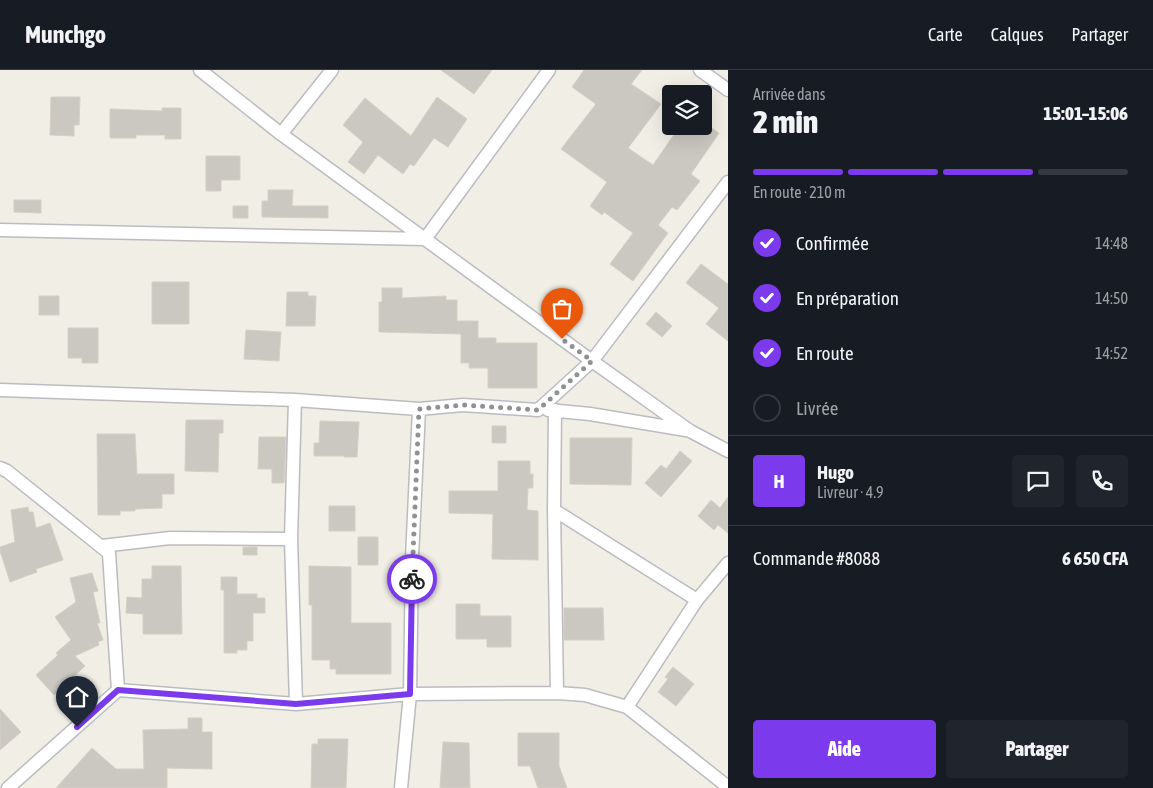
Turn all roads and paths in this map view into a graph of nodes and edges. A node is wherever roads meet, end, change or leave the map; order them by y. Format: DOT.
graph roads {
  1 [pos="200,70"];
  2 [pos="332,70"];
  3 [pos="548,70"];
  4 [pos="700,70"];
  5 [pos="728,90"];
  6 [pos="281,134"];
  7 [pos="728,182"];
  8 [pos="0,230"];
  9 [pos="425,239"];
  10 [pos="592,361"];
  11 [pos="0,390"];
  12 [pos="295,400"];
  13 [pos="419,409"];
  14 [pos="538,410"];
  15 [pos="556,410"];
  16 [pos="690,431"];
  17 [pos="728,451"];
  18 [pos="0,468"];
  19 [pos="554,510"];
  20 [pos="291,539"];
  21 [pos="102,546"];
  22 [pos="728,563"];
  23 [pos="697,600"];
  24 [pos="118,690"];
  25 [pos="557,693"];
  26 [pos="410,694"];
  27 [pos="296,704"];
  28 [pos="627,707"];
  29 [pos="728,787"];
  30 [pos="8,788"];
  31 [pos="401,788"];
  1 -- 6 [label="street"];
  2 -- 6 [label="street"];
  3 -- 9 [label="street"];
  4 -- 5 [label="street"];
  6 -- 9 [label="street"];
  7 -- 10 [label="street"];
  8 -- 9 [label="street"];
  9 -- 10 [label="street"];
  10 -- 14 [label="street"];
  10 -- 16 [label="street"];
  11 -- 12 [label="street"];
  12 -- 13 [label="street"];
  12 -- 20 [label="street"];
  13 -- 14 [label="street"];
  13 -- 26 [label="street"];
  14 -- 15 [label="street"];
  15 -- 16 [label="street"];
  15 -- 19 [label="street"];
  16 -- 17 [label="street"];
  18 -- 21 [label="street"];
  19 -- 23 [label="street"];
  19 -- 25 [label="street"];
  20 -- 21 [label="street"];
  20 -- 27 [label="street"];
  21 -- 24 [label="street"];
  22 -- 23 [label="street"];
  23 -- 28 [label="street"];
  24 -- 27 [label="street"];
  24 -- 30 [label="street"];
  25 -- 26 [label="street"];
  25 -- 28 [label="street"];
  26 -- 27 [label="street"];
  26 -- 31 [label="street"];
  28 -- 29 [label="street"];
}
